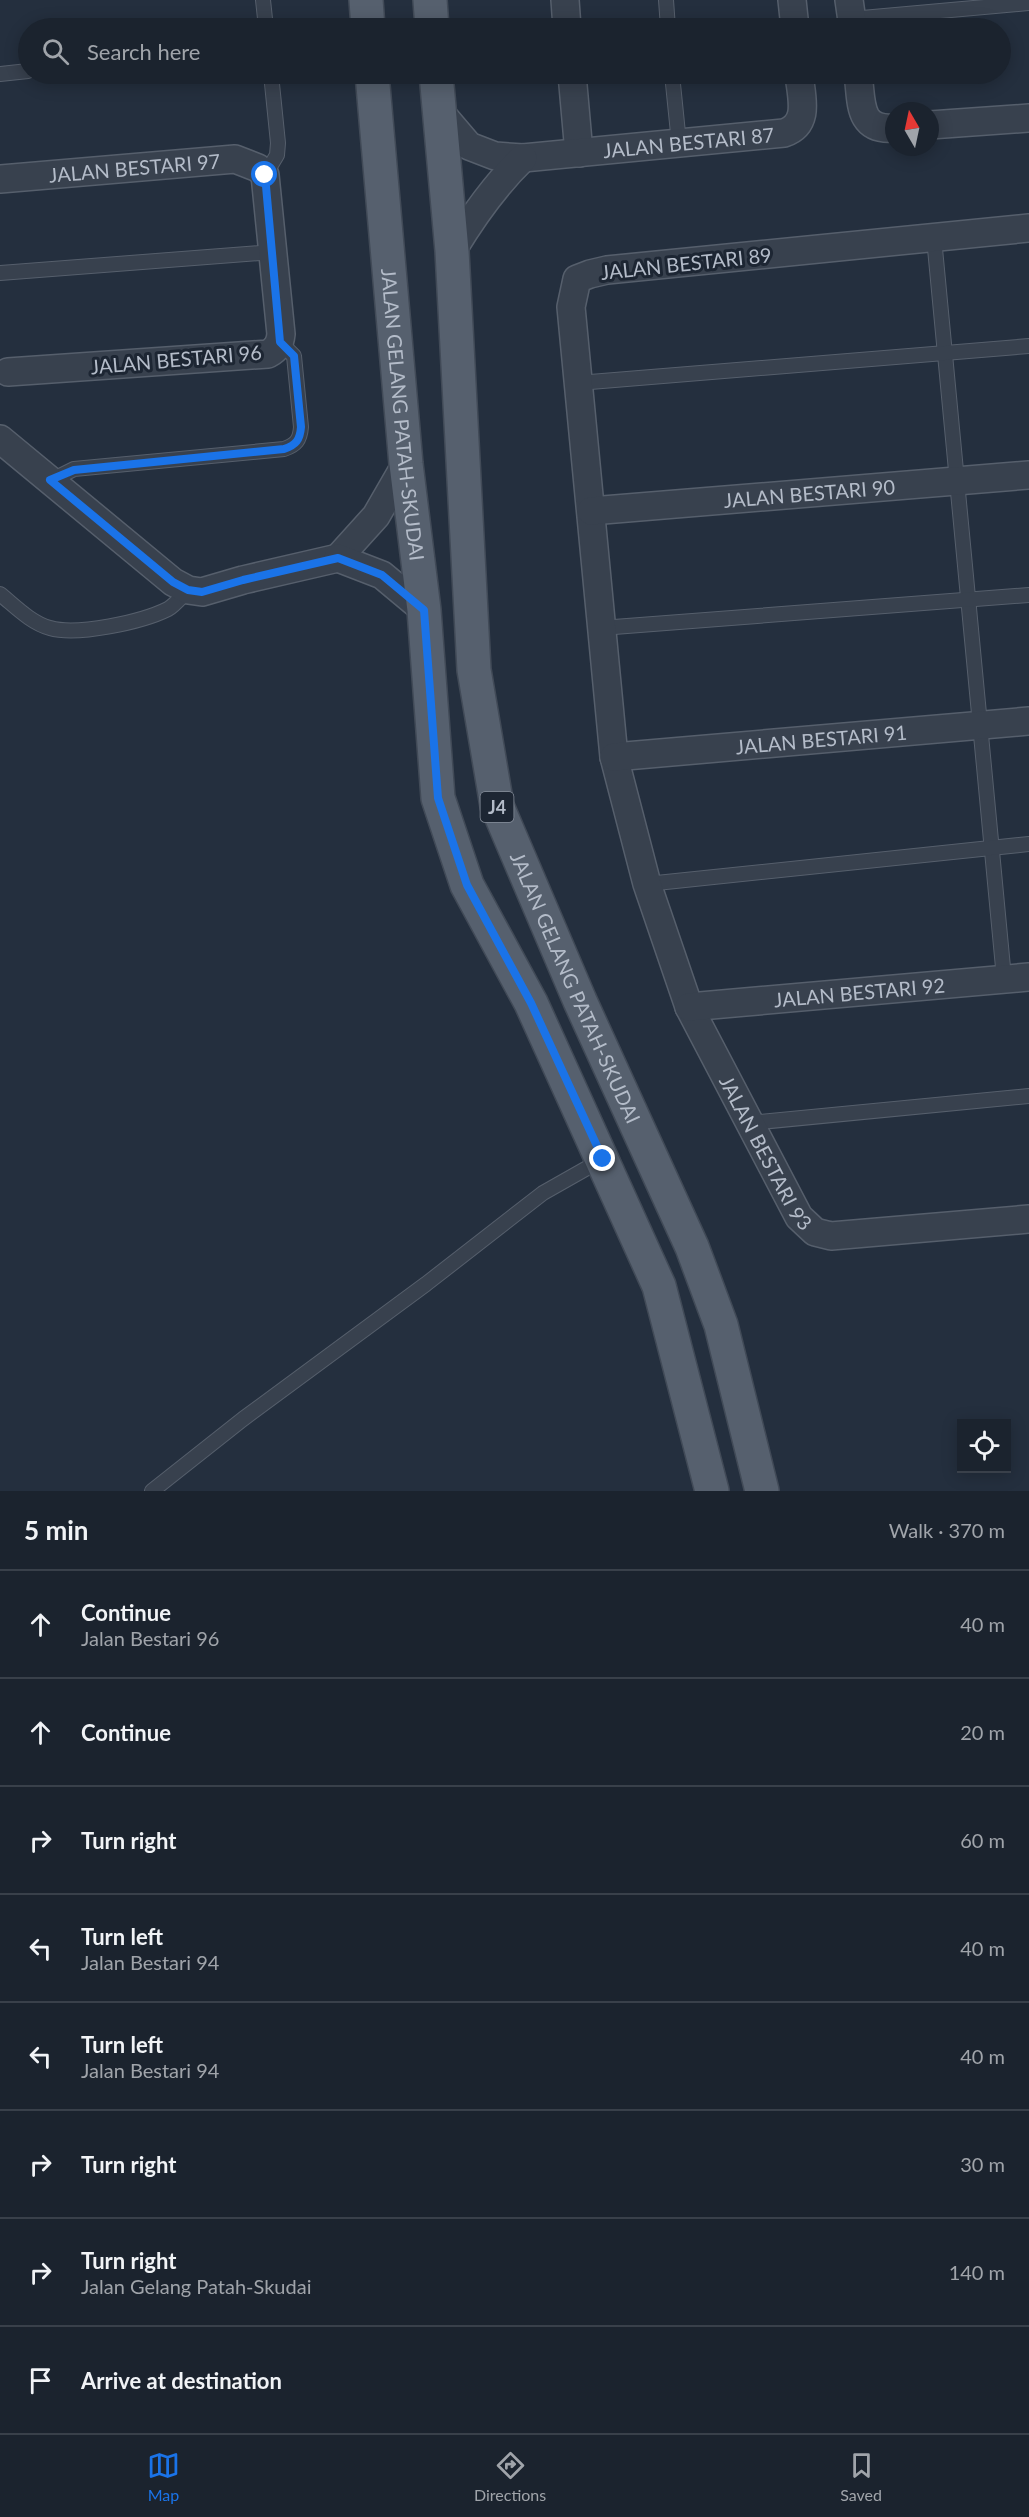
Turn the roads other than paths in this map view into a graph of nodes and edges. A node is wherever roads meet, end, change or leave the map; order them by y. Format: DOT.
graph roads {
  1 [pos="263,0"];
  2 [pos="366,0"];
  3 [pos="430,0"];
  4 [pos="565,0"];
  5 [pos="666,0"];
  6 [pos="792,0"];
  7 [pos="1029,3"];
  8 [pos="851,16"];
  9 [pos="265,18"];
  10 [pos="367,18"];
  11 [pos="431,18"];
  12 [pos="566,18"];
  13 [pos="667,18"];
  14 [pos="794,18"];
  15 [pos="18,72"];
  16 [pos="0,74"];
  17 [pos="272,84"];
  18 [pos="373,84"];
  19 [pos="437,84"];
  20 [pos="573,84"];
  21 [pos="673,84"];
  22 [pos="800,84"];
  23 [pos="859,84"];
  24 [pos="440,112"];
  25 [pos="1029,118"];
  26 [pos="939,124"];
  27 [pos="885,127"];
  28 [pos="679,143"];
  29 [pos="579,153"];
  30 [pos="523,158"];
  31 [pos="265,175"];
  32 [pos="0,179"];
  33 [pos="1029,228"];
  34 [pos="934,238"];
  35 [pos="452,251"];
  36 [pos="273,252"];
  37 [pos="0,273"];
  38 [pos="280,342"];
  39 [pos="1029,346"];
  40 [pos="945,353"];
  41 [pos="8,372"];
  42 [pos="578,383"];
  43 [pos="0,439"];
  44 [pos="406,464"];
  45 [pos="1029,475"];
  46 [pos="50,480"];
  47 [pos="957,481"];
  48 [pos="591,511"];
  49 [pos="338,558"];
  50 [pos="188,590"];
  51 [pos="0,594"];
  52 [pos="1029,595"];
  53 [pos="969,599"];
  54 [pos="424,610"];
  55 [pos="601,628"];
  56 [pos="1029,721"];
  57 [pos="980,725"];
  58 [pos="614,757"];
  59 [pos="1029,844"];
  60 [pos="992,847"];
  61 [pos="647,884"];
  62 [pos="1017,977"];
  63 [pos="689,1007"];
  64 [pos="1029,1096"];
  65 [pos="750,1123"];
  66 [pos="603,1159"];
  67 [pos="1029,1220"];
  68 [pos="152,1491"];
  69 [pos="712,1491"];
  70 [pos="762,1491"];
  1 -- 9 [label="lane"];
  2 -- 10 [label="main road"];
  3 -- 11 [label="main road"];
  4 -- 12 [label="street"];
  5 -- 13 [label="lane"];
  6 -- 14 [label="street"];
  7 -- 8 [label="lane"];
  15 -- 16 [label="lane"];
  17 -- 31 [label="lane"];
  18 -- 44 [label="main road, JALAN GELANG PATAH-SKUDAI"];
  19 -- 24 [label="main road, JALAN GELANG PATAH-SKUDAI / J4"];
  20 -- 29 [label="street"];
  21 -- 28 [label="lane"];
  22 -- 28 [label="street, JALAN BESTARI 87"];
  23 -- 27 [label="street"];
  24 -- 30 [label="street, JALAN BESTARI 87"];
  24 -- 35 [label="main road, JALAN GELANG PATAH-SKUDAI / J4"];
  25 -- 26 [label="street"];
  28 -- 29 [label="street, JALAN BESTARI 87"];
  29 -- 30 [label="street, JALAN BESTARI 87"];
  30 -- 35 [label="street"];
  31 -- 32 [label="street, JALAN BESTARI 97"];
  31 -- 36 [label="street, JALAN BESTARI 96"];
  33 -- 34 [label="street, JALAN BESTARI 89"];
  34 -- 40 [label="lane"];
  34 -- 42 [label="street, JALAN BESTARI 89"];
  35 -- 70 [label="main road, JALAN GELANG PATAH-SKUDAI / J4"];
  36 -- 37 [label="lane"];
  36 -- 38 [label="street, JALAN BESTARI 96"];
  38 -- 41 [label="street, JALAN BESTARI 96"];
  38 -- 46 [label="lane"];
  39 -- 40 [label="lane"];
  40 -- 42 [label="lane"];
  40 -- 47 [label="lane"];
  42 -- 48 [label="street, JALAN BESTARI 89"];
  43 -- 46 [label="street"];
  44 -- 49 [label="street"];
  44 -- 54 [label="main road, JALAN GELANG PATAH-SKUDAI"];
  45 -- 47 [label="street, JALAN BESTARI 90"];
  46 -- 50 [label="street"];
  47 -- 48 [label="street, JALAN BESTARI 90"];
  47 -- 53 [label="lane"];
  48 -- 55 [label="street, JALAN BESTARI 89"];
  49 -- 50 [label="street"];
  49 -- 54 [label="street"];
  50 -- 51 [label="lane"];
  52 -- 53 [label="lane"];
  53 -- 55 [label="lane"];
  53 -- 57 [label="lane"];
  54 -- 66 [label="main road, JALAN GELANG PATAH-SKUDAI"];
  55 -- 58 [label="street, JALAN BESTARI 89"];
  56 -- 57 [label="street, JALAN BESTARI 91"];
  57 -- 58 [label="street, JALAN BESTARI 91"];
  57 -- 60 [label="lane"];
  58 -- 61 [label="street, JALAN BESTARI 93"];
  59 -- 60 [label="lane"];
  60 -- 61 [label="lane"];
  60 -- 62 [label="lane"];
  61 -- 63 [label="street, JALAN BESTARI 93"];
  62 -- 63 [label="street, JALAN BESTARI 92"];
  63 -- 65 [label="street, JALAN BESTARI 93"];
  64 -- 65 [label="lane"];
  65 -- 67 [label="street, JALAN BESTARI 93"];
  66 -- 68 [label="lane"];
  66 -- 69 [label="main road, JALAN GELANG PATAH-SKUDAI"];
}
